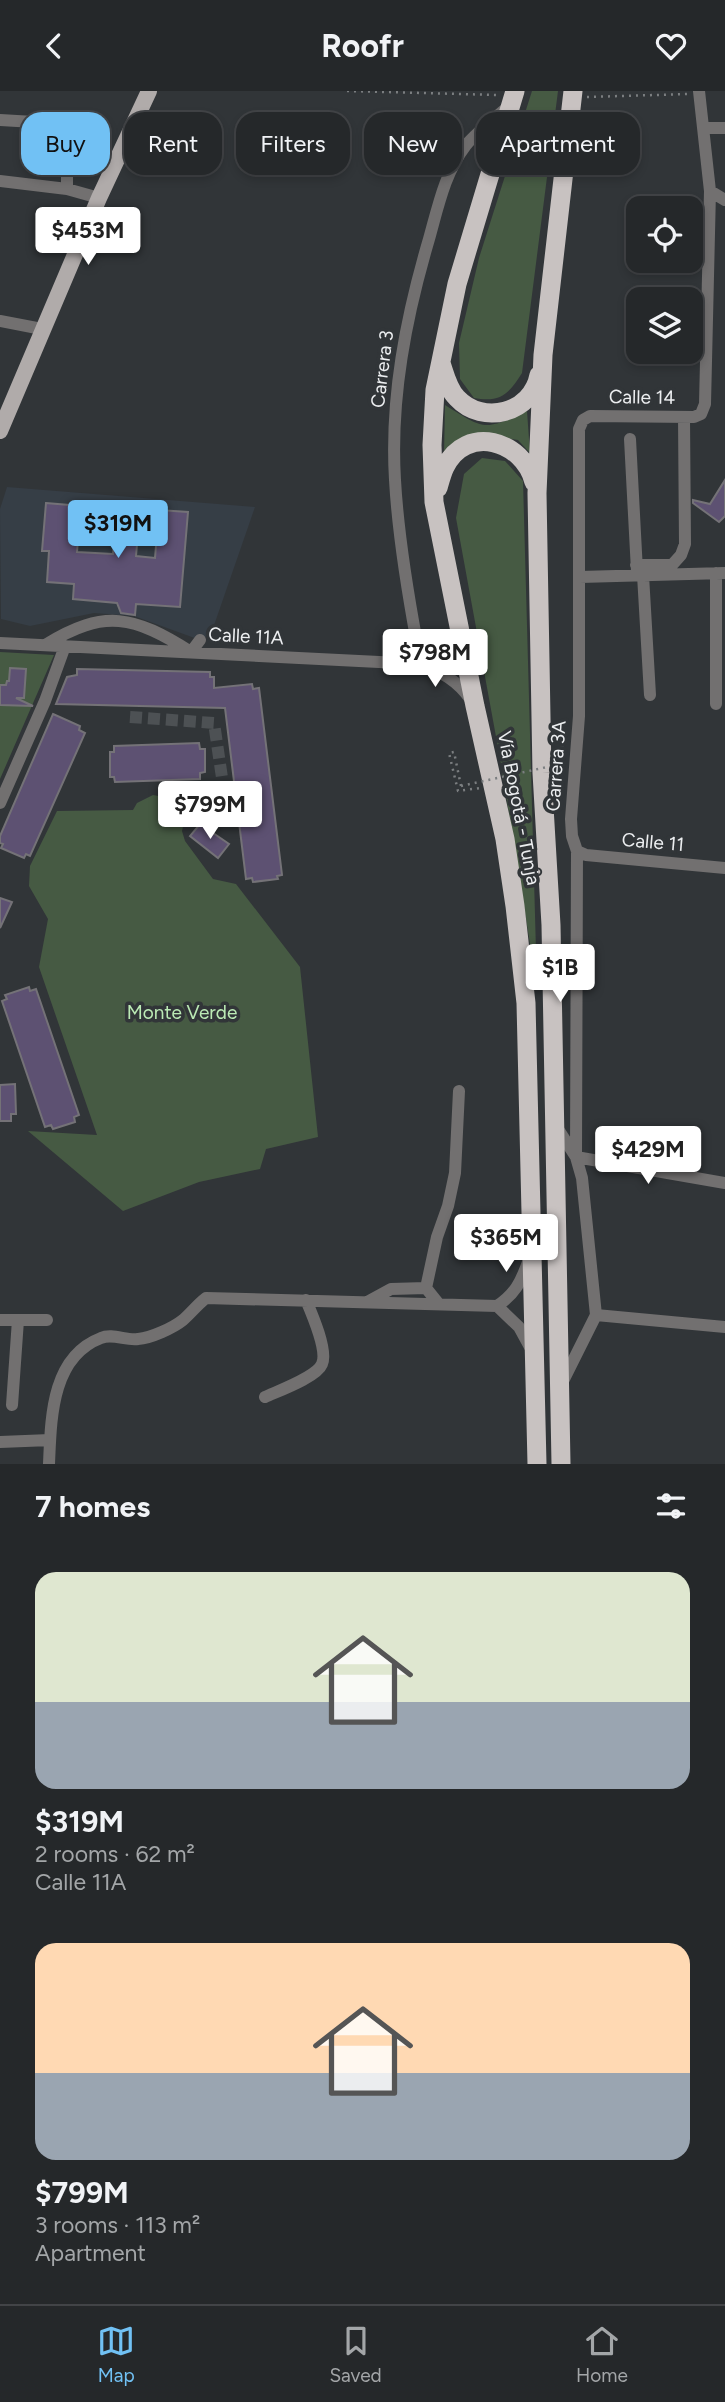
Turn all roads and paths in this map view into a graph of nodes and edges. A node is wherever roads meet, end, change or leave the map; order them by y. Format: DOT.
graph roads {
  1 [pos="149,91"];
  2 [pos="347,91"];
  3 [pos="699,92"];
  4 [pos="572,94"];
  5 [pos="513,97"];
  6 [pos="0,120"];
  7 [pos="703,128"];
  8 [pos="725,128"];
  9 [pos="0,181"];
  10 [pos="67,189"];
  11 [pos="710,191"];
  12 [pos="725,191"];
  13 [pos="99,198"];
  14 [pos="725,200"];
  15 [pos="0,321"];
  16 [pos="41,328"];
  17 [pos="543,355"];
  18 [pos="440,362"];
  19 [pos="684,417"];
  20 [pos="583,420"];
  21 [pos="1,424"];
  22 [pos="630,439"];
  23 [pos="537,493"];
  24 [pos="434,502"];
  25 [pos="639,572"];
  26 [pos="721,573"];
  27 [pos="580,577"];
  28 [pos="200,640"];
  29 [pos="0,643"];
  30 [pos="45,645"];
  31 [pos="65,646"];
  32 [pos="191,652"];
  33 [pos="401,663"];
  34 [pos="650,695"];
  35 [pos="716,704"];
  36 [pos="475,706"];
  37 [pos="561,771"];
  38 [pos="493,785"];
  39 [pos="0,803"];
  40 [pos="577,851"];
  41 [pos="725,867"];
  42 [pos="459,1091"];
  43 [pos="554,1124"];
  44 [pos="576,1157"];
  45 [pos="725,1183"];
  46 [pos="530,1255"];
  47 [pos="426,1288"];
  48 [pos="306,1300"];
  49 [pos="368,1301"];
  50 [pos="438,1303"];
  51 [pos="497,1306"];
  52 [pos="596,1315"];
  53 [pos="18,1319"];
  54 [pos="0,1320"];
  55 [pos="47,1320"];
  56 [pos="725,1327"];
  57 [pos="533,1353"];
  58 [pos="560,1386"];
  59 [pos="265,1397"];
  60 [pos="12,1405"];
  61 [pos="50,1440"];
  62 [pos="0,1442"];
  63 [pos="49,1464"];
  64 [pos="537,1464"];
  65 [pos="561,1464"];
  1 -- 13 [label="main road"];
  2 -- 5 [label="path"];
  3 -- 4 [label="path"];
  3 -- 7 [label="street"];
  4 -- 17 [label="highway, Vía Bogotá - Tunja"];
  5 -- 18 [label="highway, Vía Bogotá - Tunja"];
  5 -- 33 [label="street, Carrera 3"];
  6 -- 10 [label="street"];
  7 -- 8 [label="street"];
  7 -- 11 [label="street"];
  9 -- 10 [label="street"];
  10 -- 13 [label="street"];
  11 -- 12 [label="street"];
  11 -- 14 [label="street"];
  11 -- 19 [label="street, Calle 14"];
  13 -- 16 [label="main road"];
  15 -- 16 [label="street"];
  16 -- 21 [label="main road"];
  17 -- 18 [label="highway"];
  17 -- 23 [label="highway, Vía Bogotá - Tunja"];
  18 -- 24 [label="highway, Vía Bogotá - Tunja"];
  19 -- 20 [label="street, Calle 14"];
  19 -- 25 [label="street"];
  20 -- 27 [label="street, Carrera 3A"];
  22 -- 25 [label="street"];
  23 -- 24 [label="highway"];
  23 -- 43 [label="highway, Vía Bogotá - Tunja"];
  24 -- 36 [label="highway, Vía Bogotá - Tunja"];
  25 -- 26 [label="street"];
  25 -- 27 [label="street"];
  25 -- 34 [label="street"];
  26 -- 35 [label="street"];
  27 -- 40 [label="street, Carrera 3A"];
  28 -- 32 [label="street"];
  29 -- 30 [label="street, Calle 11A"];
  30 -- 31 [label="street, Calle 11A"];
  30 -- 32 [label="street"];
  31 -- 32 [label="street, Calle 11A"];
  31 -- 39 [label="street"];
  32 -- 33 [label="street, Calle 11A"];
  33 -- 36 [label="street, Calle 11A"];
  36 -- 38 [label="highway, Vía Bogotá - Tunja"];
  37 -- 38 [label="path, bridge"];
  38 -- 46 [label="highway, Vía Bogotá - Tunja"];
  40 -- 41 [label="street, Calle 11"];
  40 -- 44 [label="street, Carrera 3A"];
  42 -- 47 [label="street"];
  43 -- 44 [label="street, Carrera 3A"];
  43 -- 58 [label="highway, Vía Bogotá - Tunja"];
  44 -- 45 [label="street"];
  44 -- 52 [label="street, Carrera 3A"];
  46 -- 51 [label="street"];
  46 -- 57 [label="highway, Vía Bogotá - Tunja"];
  47 -- 49 [label="street"];
  47 -- 50 [label="street"];
  48 -- 49 [label="street"];
  48 -- 59 [label="street"];
  48 -- 61 [label="street"];
  49 -- 50 [label="street"];
  50 -- 51 [label="street"];
  51 -- 57 [label="street"];
  52 -- 56 [label="street"];
  52 -- 58 [label="street"];
  53 -- 54 [label="street"];
  53 -- 55 [label="street"];
  53 -- 60 [label="street"];
  57 -- 64 [label="highway, Vía Bogotá - Tunja"];
  58 -- 65 [label="highway, Vía Bogotá - Tunja"];
  61 -- 62 [label="street"];
  61 -- 63 [label="street"];
}
